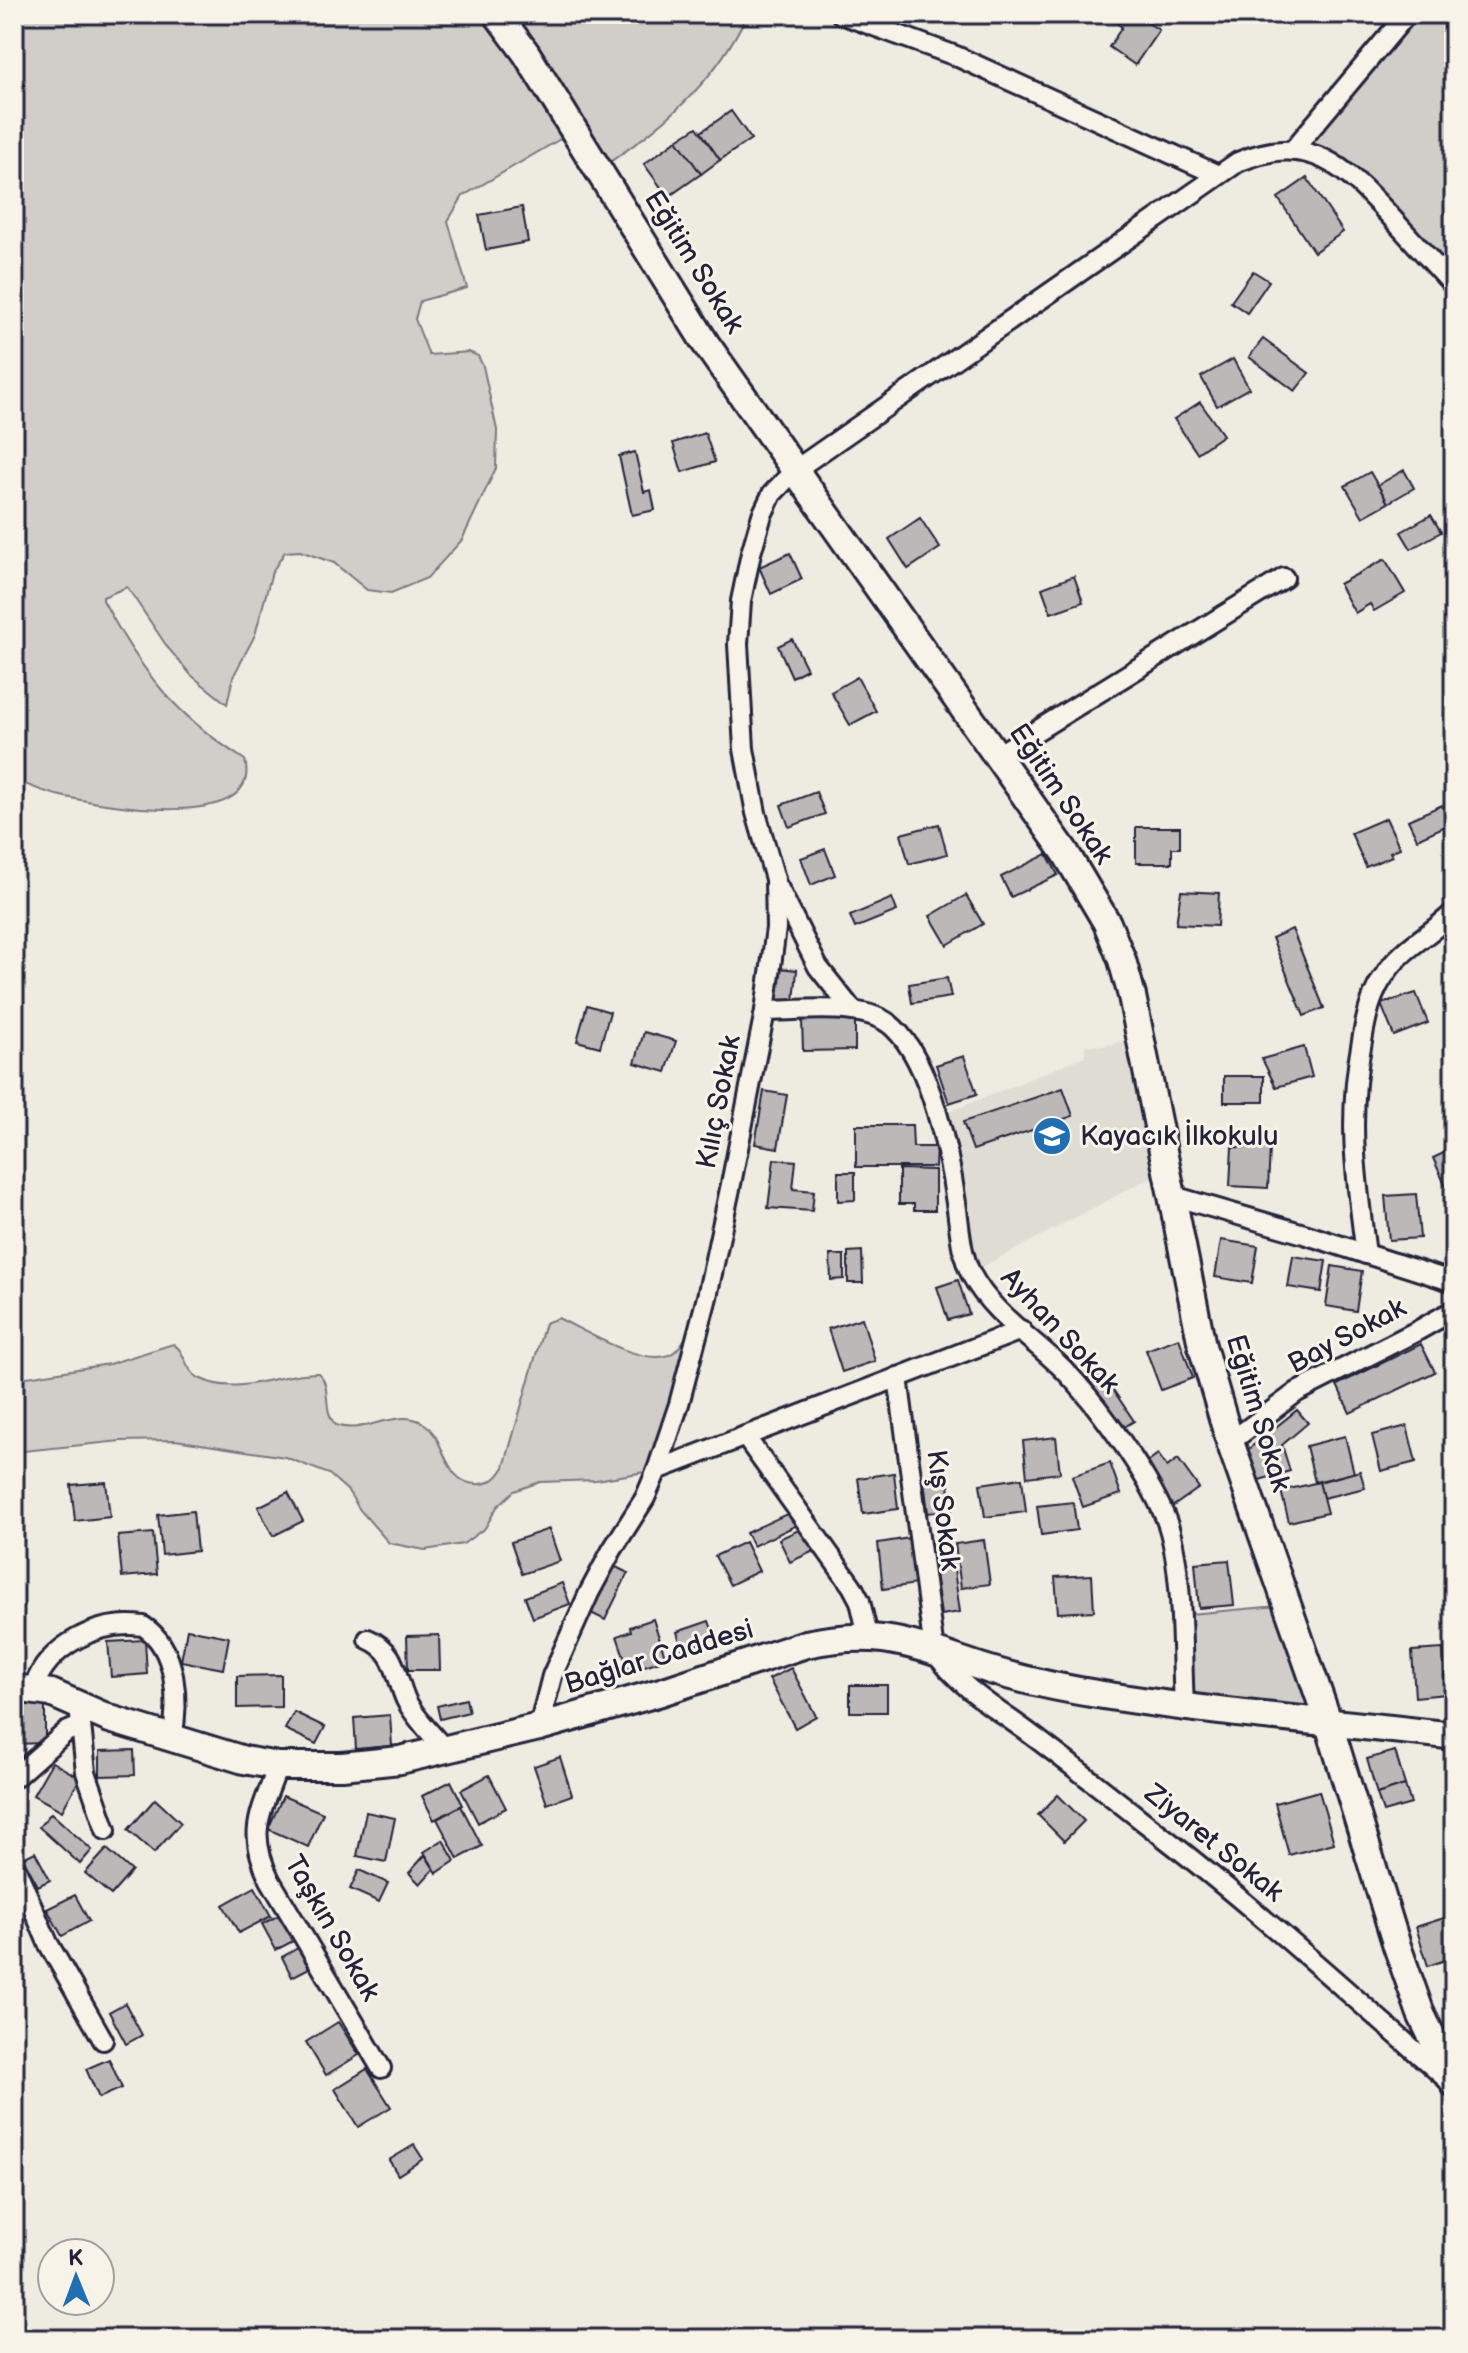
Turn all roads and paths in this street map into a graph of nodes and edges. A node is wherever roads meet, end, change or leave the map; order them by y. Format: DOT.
graph roads {
  1 [pos="497,14"];
  2 [pos="841,14"];
  3 [pos="1407,14"];
  4 [pos="1293,150"];
  5 [pos="1218,175"];
  6 [pos="1430,260"];
  7 [pos="1454,267"];
  8 [pos="1454,286"];
  9 [pos="795,470"];
  10 [pos="1284,578"];
  11 [pos="996,756"];
  12 [pos="775,879"];
  13 [pos="1454,912"];
  14 [pos="765,1011"];
  15 [pos="853,1011"];
  16 [pos="1173,1196"];
  17 [pos="1366,1254"];
  18 [pos="1454,1282"];
  19 [pos="1454,1310"];
  20 [pos="1021,1330"];
  21 [pos="898,1377"];
  22 [pos="745,1436"];
  23 [pos="1230,1442"];
  24 [pos="657,1470"];
  25 [pos="868,1636"];
  26 [pos="368,1639"];
  27 [pos="934,1651"];
  28 [pos="23,1688"];
  29 [pos="1184,1706"];
  30 [pos="79,1716"];
  31 [pos="1328,1721"];
  32 [pos="539,1727"];
  33 [pos="1454,1736"];
  34 [pos="172,1738"];
  35 [pos="445,1750"];
  36 [pos="278,1766"];
  37 [pos="14,1778"];
  38 [pos="106,1830"];
  39 [pos="14,1864"];
  40 [pos="103,2040"];
  41 [pos="381,2068"];
  42 [pos="1454,2084"];
  1 -- 9 [label="street, Eğitim Sokak"];
  2 -- 5 [label="street"];
  3 -- 4 [label="street"];
  4 -- 5 [label="street, Kılıç Sokak"];
  4 -- 6 [label="street"];
  5 -- 9 [label="street, Kılıç Sokak"];
  6 -- 7 [label="street"];
  6 -- 8 [label="street"];
  9 -- 11 [label="street, Eğitim Sokak"];
  9 -- 12 [label="street, Kılıç Sokak"];
  10 -- 11 [label="street"];
  11 -- 16 [label="street, Eğitim Sokak"];
  12 -- 14 [label="street, Kılıç Sokak"];
  12 -- 15 [label="street"];
  13 -- 17 [label="street"];
  14 -- 15 [label="street, Ayhan Sokak"];
  14 -- 24 [label="street, Kılıç Sokak"];
  15 -- 20 [label="street, Ayhan Sokak"];
  16 -- 17 [label="street"];
  16 -- 23 [label="street, Eğitim Sokak"];
  17 -- 18 [label="street"];
  19 -- 23 [label="street, Bay Sokak"];
  20 -- 21 [label="street"];
  20 -- 29 [label="street, Ayhan Sokak"];
  21 -- 22 [label="street"];
  21 -- 27 [label="street, Kış Sokak"];
  22 -- 24 [label="street"];
  22 -- 25 [label="street"];
  23 -- 31 [label="street, Eğitim Sokak"];
  24 -- 32 [label="street, Kılıç Sokak"];
  25 -- 27 [label="street, Bağlar Caddesi"];
  25 -- 32 [label="street, Bağlar Caddesi"];
  26 -- 35 [label="street"];
  27 -- 29 [label="street, Bağlar Caddesi"];
  27 -- 42 [label="street, Ziyaret Sokak"];
  28 -- 30 [label="street, Bağlar Caddesi"];
  28 -- 34 [label="street"];
  29 -- 31 [label="street, Bağlar Caddesi"];
  30 -- 34 [label="street, Bağlar Caddesi"];
  30 -- 37 [label="street"];
  30 -- 38 [label="street"];
  31 -- 33 [label="street, Bağlar Caddesi"];
  31 -- 42 [label="street, Eğitim Sokak"];
  32 -- 35 [label="street, Bağlar Caddesi"];
  34 -- 36 [label="street, Bağlar Caddesi"];
  35 -- 36 [label="street, Bağlar Caddesi"];
  36 -- 41 [label="street, Taşkın Sokak"];
  39 -- 40 [label="street"];
}
